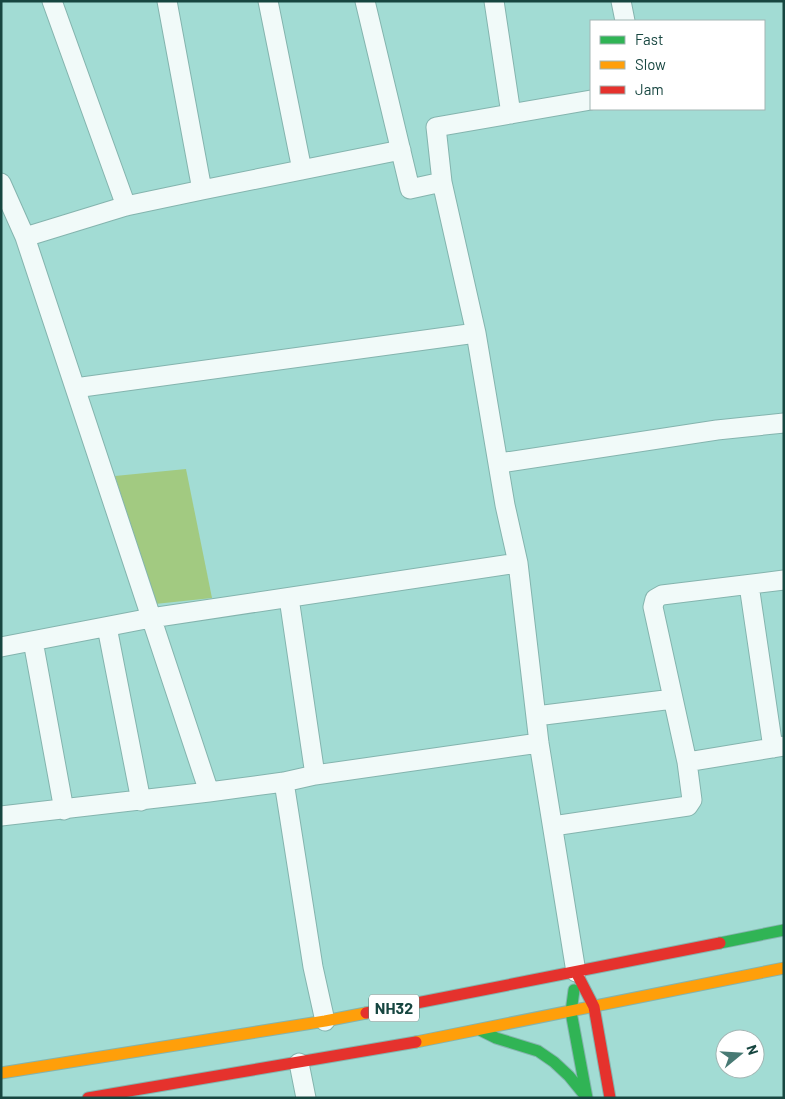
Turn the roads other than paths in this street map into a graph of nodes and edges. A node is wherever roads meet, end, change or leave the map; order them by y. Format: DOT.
graph roads {
  1 [pos="52,1"];
  2 [pos="167,1"];
  3 [pos="268,1"];
  4 [pos="365,1"];
  5 [pos="494,1"];
  6 [pos="622,1"];
  7 [pos="625,20"];
  8 [pos="590,100"];
  9 [pos="511,114"];
  10 [pos="401,150"];
  11 [pos="302,170"];
  12 [pos="442,182"];
  13 [pos="1,183"];
  14 [pos="202,190"];
  15 [pos="126,206"];
  16 [pos="25,237"];
  17 [pos="476,333"];
  18 [pos="75,388"];
  19 [pos="784,423"];
  20 [pos="500,463"];
  21 [pos="518,563"];
  22 [pos="784,580"];
  23 [pos="750,585"];
  24 [pos="289,598"];
  25 [pos="151,618"];
  26 [pos="107,627"];
  27 [pos="33,641"];
  28 [pos="1,647"];
  29 [pos="673,699"];
  30 [pos="536,716"];
  31 [pos="539,743"];
  32 [pos="779,747"];
  33 [pos="687,762"];
  34 [pos="315,775"];
  35 [pos="284,782"];
  36 [pos="209,792"];
  37 [pos="141,801"];
  38 [pos="64,810"];
  39 [pos="1,816"];
  40 [pos="553,826"];
  41 [pos="784,930"];
  42 [pos="784,968"];
  43 [pos="576,972"];
  44 [pos="594,1007"];
  45 [pos="571,1012"];
  46 [pos="325,1021"];
  47 [pos="480,1030"];
  48 [pos="299,1063"];
  49 [pos="1,1073"];
  50 [pos="88,1098"];
  51 [pos="306,1098"];
  52 [pos="587,1098"];
  53 [pos="610,1098"];
  1 -- 15 [label="street"];
  2 -- 14 [label="street"];
  3 -- 11 [label="street"];
  4 -- 10 [label="street"];
  5 -- 9 [label="street"];
  6 -- 7 [label="street"];
  8 -- 9 [label="street"];
  9 -- 12 [label="street"];
  10 -- 11 [label="street"];
  10 -- 12 [label="street"];
  11 -- 14 [label="street"];
  12 -- 17 [label="street"];
  13 -- 16 [label="street"];
  14 -- 15 [label="street"];
  15 -- 16 [label="street"];
  16 -- 18 [label="street"];
  17 -- 18 [label="street"];
  17 -- 20 [label="street"];
  18 -- 25 [label="street"];
  19 -- 20 [label="street"];
  20 -- 21 [label="street"];
  21 -- 24 [label="street"];
  21 -- 30 [label="street"];
  22 -- 23 [label="street"];
  23 -- 29 [label="street"];
  23 -- 32 [label="street"];
  24 -- 25 [label="street"];
  24 -- 34 [label="street"];
  25 -- 26 [label="street"];
  25 -- 36 [label="street"];
  26 -- 27 [label="street"];
  26 -- 37 [label="street"];
  27 -- 28 [label="street"];
  27 -- 38 [label="street"];
  29 -- 30 [label="street"];
  29 -- 33 [label="street"];
  30 -- 31 [label="street"];
  31 -- 34 [label="street"];
  31 -- 40 [label="street"];
  32 -- 33 [label="street"];
  33 -- 40 [label="street"];
  34 -- 35 [label="street"];
  35 -- 36 [label="street"];
  35 -- 46 [label="street"];
  36 -- 37 [label="street"];
  37 -- 38 [label="street"];
  38 -- 39 [label="street"];
  40 -- 43 [label="street"];
  41 -- 43 [label="main road, NH32"];
  42 -- 44 [label="main road, NH32"];
  43 -- 44 [label="main road"];
  43 -- 45 [label="main road"];
  43 -- 46 [label="main road, NH32"];
  44 -- 45 [label="main road, NH32"];
  44 -- 53 [label="main road"];
  45 -- 47 [label="main road, NH32"];
  45 -- 52 [label="main road"];
  46 -- 49 [label="main road, NH32"];
  47 -- 48 [label="main road, NH32"];
  47 -- 52 [label="main road"];
  48 -- 50 [label="main road, NH32"];
  48 -- 51 [label="street"];
}
